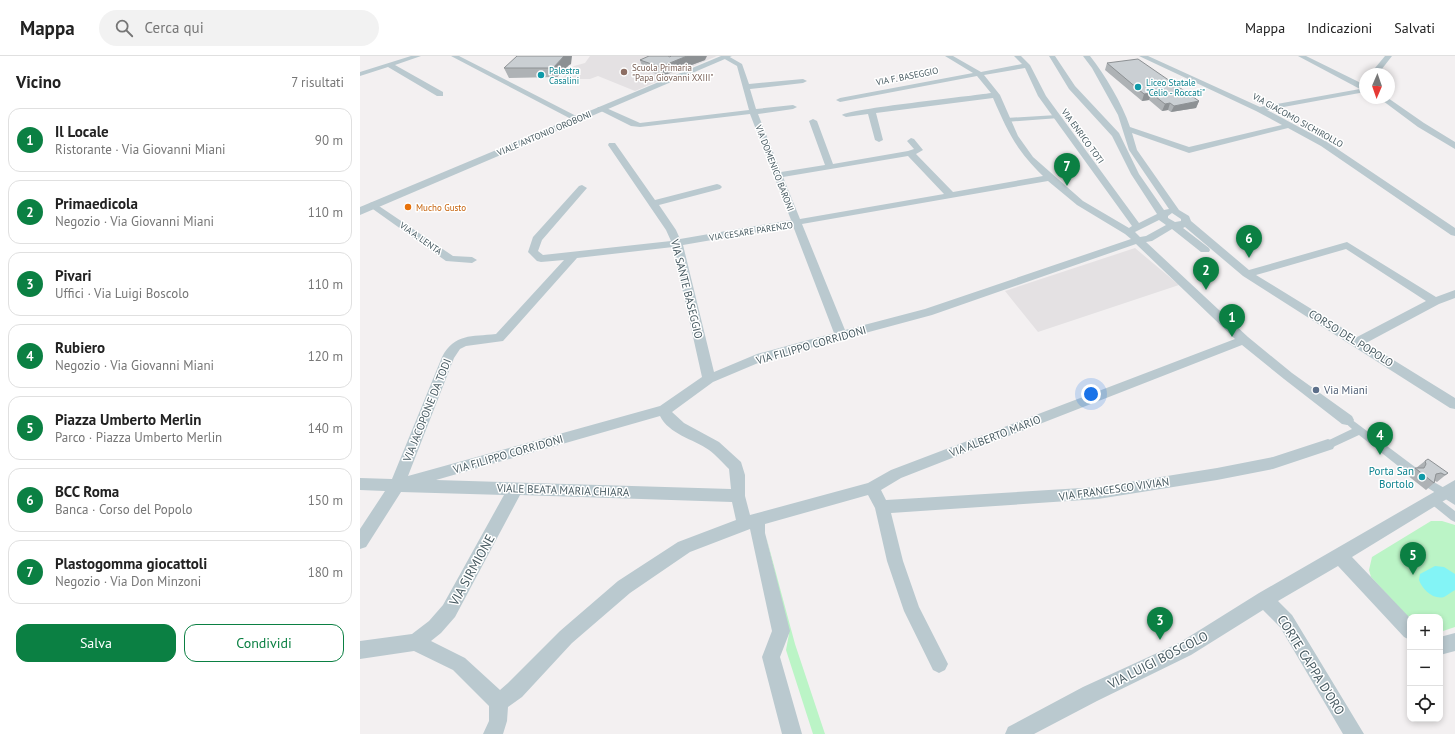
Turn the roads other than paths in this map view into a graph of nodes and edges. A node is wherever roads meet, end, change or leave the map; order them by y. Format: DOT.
graph roads {
  1 [pos="418,56"];
  2 [pos="454,56"];
  3 [pos="948,56"];
  4 [pos="1017,56"];
  5 [pos="1052,56"];
  6 [pos="1086,56"];
  7 [pos="1301,56"];
  8 [pos="1389,56"];
  9 [pos="727,57"];
  10 [pos="1145,57"];
  11 [pos="1132,60"];
  12 [pos="389,65"];
  13 [pos="1027,65"];
  14 [pos="1379,68"];
  15 [pos="362,73"];
  16 [pos="978,73"];
  17 [pos="803,81"];
  18 [pos="1359,85"];
  19 [pos="746,87"];
  20 [pos="1359,88"];
  21 [pos="440,94"];
  22 [pos="996,95"];
  23 [pos="840,100"];
  24 [pos="1391,104"];
  25 [pos="793,107"];
  26 [pos="601,109"];
  27 [pos="1259,109"];
  28 [pos="753,112"];
  29 [pos="871,112"];
  30 [pos="846,115"];
  31 [pos="1057,117"];
  32 [pos="578,118"];
  33 [pos="1006,120"];
  34 [pos="813,121"];
  35 [pos="1290,125"];
  36 [pos="1126,128"];
  37 [pos="879,140"];
  38 [pos="911,141"];
  39 [pos="612,145"];
  40 [pos="1455,146"];
  41 [pos="910,153"];
  42 [pos="830,166"];
  43 [pos="777,175"];
  44 [pos="1050,178"];
  45 [pos="717,187"];
  46 [pos="582,188"];
  47 [pos="951,196"];
  48 [pos="653,204"];
  49 [pos="373,206"];
  50 [pos="360,211"];
  51 [pos="1176,212"];
  52 [pos="1163,215"];
  53 [pos="1186,222"];
  54 [pos="796,223"];
  55 [pos="1173,225"];
  56 [pos="1133,229"];
  57 [pos="1455,233"];
  58 [pos="1138,240"];
  59 [pos="677,243"];
  60 [pos="573,256"];
  61 [pos="472,260"];
  62 [pos="1237,266"];
  63 [pos="1248,274"];
  64 [pos="1455,294"];
  65 [pos="1435,301"];
  66 [pos="841,336"];
  67 [pos="1244,340"];
  68 [pos="1358,342"];
  69 [pos="709,379"];
  70 [pos="1455,404"];
  71 [pos="664,410"];
  72 [pos="1348,420"];
  73 [pos="1360,430"];
  74 [pos="1328,445"];
  75 [pos="1411,470"];
  76 [pos="360,484"];
  77 [pos="397,485"];
  78 [pos="516,488"];
  79 [pos="872,488"];
  80 [pos="1444,493"];
  81 [pos="738,496"];
  82 [pos="882,507"];
  83 [pos="1455,517"];
  84 [pos="752,521"];
  85 [pos="360,542"];
  86 [pos="1340,556"];
  87 [pos="1265,599"];
  88 [pos="1407,628"];
  89 [pos="415,642"];
  90 [pos="1455,642"];
  91 [pos="1443,645"];
  92 [pos="360,650"];
  93 [pos="939,664"];
  94 [pos="499,702"];
  95 [pos="493,734"];
  96 [pos="792,734"];
  97 [pos="1014,734"];
  98 [pos="1354,734"];
  1 -- 12 [label="street"];
  2 -- 32 [label="street"];
  3 -- 16 [label="street"];
  4 -- 13 [label="street, VIA ENRICO TOTI"];
  5 -- 52 [label="street, CORSO DEL POPOLO"];
  6 -- 36 [label="street, CORSO DEL POPOLO"];
  7 -- 18 [label="street"];
  8 -- 14 [label="street"];
  9 -- 19 [label="street, VIA DOMENICO BARONI"];
  9 -- 26 [label="street, VIALE ANTONIO OROBONI"];
  10 -- 11 [label="street"];
  10 -- 27 [label="street, VIA GIACOMO SICHIROLLO"];
  12 -- 15 [label="street"];
  12 -- 21 [label="street"];
  13 -- 16 [label="street, VIA F. BASEGGIO"];
  13 -- 31 [label="street, VIA ENRICO TOTI"];
  16 -- 22 [label="street"];
  16 -- 23 [label="street, VIA F. BASEGGIO"];
  17 -- 19 [label="street"];
  19 -- 28 [label="street, VIA DOMENICO BARONI"];
  20 -- 27 [label="street"];
  22 -- 29 [label="street"];
  22 -- 33 [label="street"];
  24 -- 40 [label="street"];
  25 -- 28 [label="street, VIA DOMENICO BARONI"];
  26 -- 28 [label="street"];
  26 -- 32 [label="street, VIALE ANTONIO OROBONI"];
  27 -- 35 [label="street, VIA GIACOMO SICHIROLLO"];
  28 -- 43 [label="street, VIA DOMENICO BARONI"];
  29 -- 30 [label="street"];
  29 -- 37 [label="street"];
  31 -- 33 [label="street"];
  31 -- 56 [label="street, VIA ENRICO TOTI"];
  32 -- 49 [label="street, VIALE ANTONIO OROBONI"];
  33 -- 44 [label="street"];
  34 -- 42 [label="street"];
  35 -- 36 [label="street"];
  35 -- 57 [label="street, VIA GIACOMO SICHIROLLO"];
  36 -- 51 [label="street, CORSO DEL POPOLO"];
  38 -- 41 [label="street"];
  39 -- 48 [label="street, VIA SANTE BASEGGIO"];
  41 -- 42 [label="street"];
  41 -- 47 [label="street"];
  42 -- 43 [label="street"];
  43 -- 54 [label="street, VIA DOMENICO BARONI"];
  44 -- 47 [label="street, VIA CESARE PARENZO"];
  44 -- 56 [label="street"];
  45 -- 48 [label="street"];
  46 -- 60 [label="street, VIA CESARE PARENZO"];
  47 -- 54 [label="street, VIA CESARE PARENZO"];
  48 -- 59 [label="street, VIA SANTE BASEGGIO"];
  49 -- 50 [label="street, VIALE ANTONIO OROBONI"];
  49 -- 61 [label="street, VIA A. LENTA"];
  51 -- 52 [label="street"];
  51 -- 53 [label="street, CORSO DEL POPOLO"];
  52 -- 55 [label="street, CORSO DEL POPOLO"];
  52 -- 56 [label="street"];
  53 -- 55 [label="street, VIA FILIPPO CORRIDONI"];
  53 -- 62 [label="street, CORSO DEL POPOLO"];
  54 -- 59 [label="street, VIA CESARE PARENZO"];
  54 -- 66 [label="street, VIA DOMENICO BARONI"];
  55 -- 58 [label="street, VIA FILIPPO CORRIDONI"];
  55 -- 62 [label="street, CORSO DEL POPOLO"];
  56 -- 58 [label="street"];
  58 -- 66 [label="street, VIA FILIPPO CORRIDONI"];
  58 -- 67 [label="street"];
  59 -- 60 [label="street, VIA CESARE PARENZO"];
  59 -- 69 [label="street, VIA SANTE BASEGGIO"];
  60 -- 77 [label="street, VIA JACOPONE DA TODI"];
  62 -- 63 [label="street, CORSO DEL POPOLO"];
  63 -- 65 [label="street"];
  63 -- 68 [label="street, CORSO DEL POPOLO"];
  64 -- 65 [label="street"];
  65 -- 68 [label="street"];
  66 -- 69 [label="street, VIA FILIPPO CORRIDONI"];
  67 -- 72 [label="street"];
  67 -- 79 [label="street, VIA ALBERTO MARIO"];
  68 -- 70 [label="street, CORSO DEL POPOLO"];
  69 -- 71 [label="street, VIA FILIPPO CORRIDONI"];
  71 -- 77 [label="street, VIA FILIPPO CORRIDONI"];
  71 -- 81 [label="street"];
  72 -- 73 [label="street"];
  73 -- 74 [label="street, VIA FRANCESCO VIVIAN"];
  73 -- 75 [label="street"];
  74 -- 82 [label="street, VIA FRANCESCO VIVIAN"];
  76 -- 77 [label="street, VIALE BEATA MARIA CHIARA"];
  77 -- 78 [label="street, VIALE BEATA MARIA CHIARA"];
  77 -- 85 [label="street, VIA JACOPONE DA TODI"];
  78 -- 81 [label="street, VIALE BEATA MARIA CHIARA"];
  78 -- 89 [label="street, VIA SIRMIONE"];
  79 -- 82 [label="street"];
  79 -- 84 [label="street, VIA ALBERTO MARIO"];
  80 -- 83 [label="street"];
  80 -- 86 [label="street, VIA LUIGI BOSCOLO"];
  81 -- 84 [label="street"];
  82 -- 93 [label="street"];
  84 -- 94 [label="street, VIA ALBERTO MARIO"];
  84 -- 96 [label="street"];
  86 -- 87 [label="street, VIA LUIGI BOSCOLO"];
  86 -- 88 [label="street"];
  87 -- 97 [label="street, VIA LUIGI BOSCOLO"];
  87 -- 98 [label="street, CORTE CAPPA D'ORO"];
  89 -- 92 [label="street"];
  89 -- 94 [label="street"];
  90 -- 91 [label="street"];
  94 -- 95 [label="street"];
}
